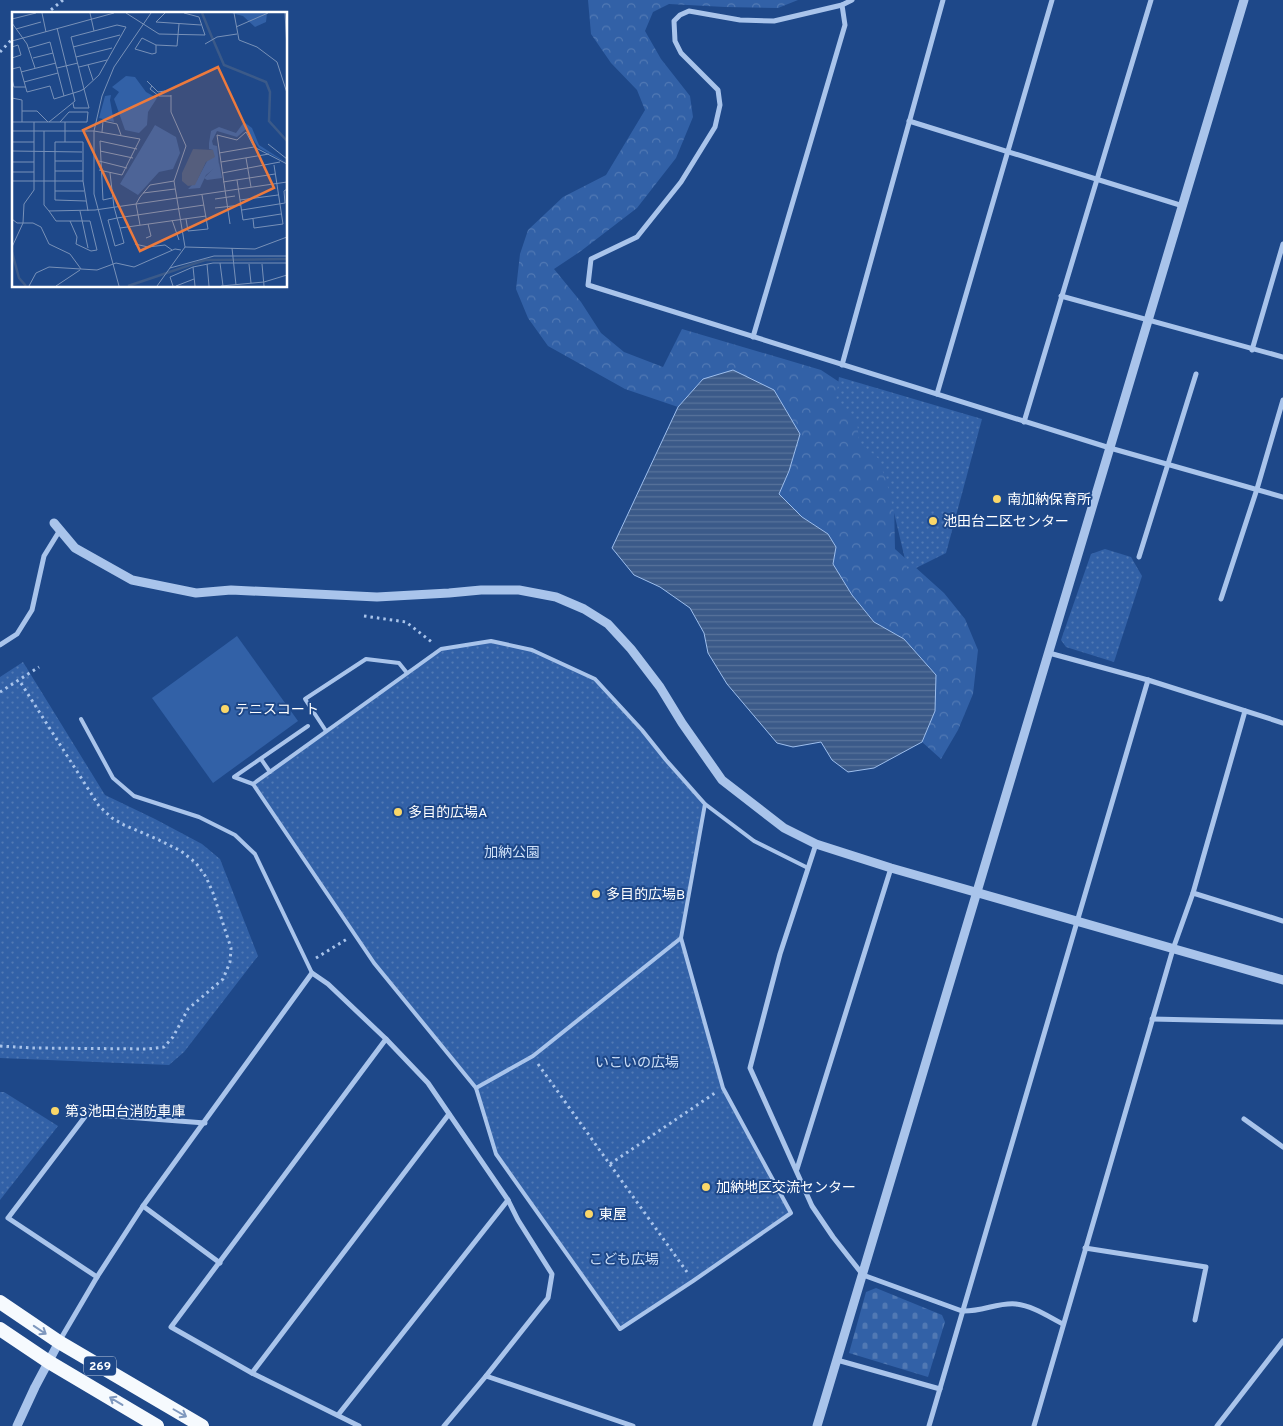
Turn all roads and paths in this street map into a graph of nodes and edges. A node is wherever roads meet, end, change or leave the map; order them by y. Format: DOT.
graph roads {
  1 [pos="63,0"];
  2 [pos="852,0"];
  3 [pos="943,0"];
  4 [pos="1052,0"];
  5 [pos="1150,0"];
  6 [pos="1244,0"];
  7 [pos="842,5"];
  8 [pos="48,12"];
  9 [pos="12,39"];
  10 [pos="0,52"];
  11 [pos="909,121"];
  12 [pos="1008,151"];
  13 [pos="1097,179"];
  14 [pos="1183,206"];
  15 [pos="1283,244"];
  16 [pos="1061,296"];
  17 [pos="1148,320"];
  18 [pos="753,337"];
  19 [pos="1252,350"];
  20 [pos="1283,358"];
  21 [pos="842,365"];
  22 [pos="1196,374"];
  23 [pos="937,394"];
  24 [pos="1283,400"];
  25 [pos="1024,422"];
  26 [pos="1110,448"];
  27 [pos="1167,464"];
  28 [pos="1257,489"];
  29 [pos="1283,497"];
  30 [pos="57,527"];
  31 [pos="1139,557"];
  32 [pos="1221,599"];
  33 [pos="364,616"];
  34 [pos="0,646"];
  35 [pos="441,649"];
  36 [pos="1049,653"];
  37 [pos="40,667"];
  38 [pos="407,673"];
  39 [pos="19,680"];
  40 [pos="1148,680"];
  41 [pos="0,692"];
  42 [pos="1245,711"];
  43 [pos="81,719"];
  44 [pos="1283,722"];
  45 [pos="308,726"];
  46 [pos="326,732"];
  47 [pos="261,758"];
  48 [pos="270,772"];
  49 [pos="253,784"];
  50 [pos="705,804"];
  51 [pos="816,844"];
  52 [pos="808,868"];
  53 [pos="891,868"];
  54 [pos="977,892"];
  55 [pos="1193,893"];
  56 [pos="1077,921"];
  57 [pos="1283,921"];
  58 [pos="355,934"];
  59 [pos="681,938"];
  60 [pos="1173,949"];
  61 [pos="307,964"];
  62 [pos="312,973"];
  63 [pos="1283,980"];
  64 [pos="1152,1019"];
  65 [pos="1283,1022"];
  66 [pos="386,1039"];
  67 [pos="0,1046"];
  68 [pos="533,1056"];
  69 [pos="476,1088"];
  70 [pos="723,1088"];
  71 [pos="449,1114"];
  72 [pos="1244,1120"];
  73 [pos="205,1122"];
  74 [pos="1283,1147"];
  75 [pos="610,1164"];
  76 [pos="796,1169"];
  77 [pos="508,1200"];
  78 [pos="143,1206"];
  79 [pos="1085,1248"];
  80 [pos="220,1263"];
  81 [pos="863,1275"];
  82 [pos="96,1277"];
  83 [pos="693,1281"];
  84 [pos="0,1302"];
  85 [pos="962,1311"];
  86 [pos="1195,1320"];
  87 [pos="1063,1324"];
  88 [pos="0,1328"];
  89 [pos="1283,1341"];
  90 [pos="59,1342"];
  91 [pos="837,1360"];
  92 [pos="49,1362"];
  93 [pos="252,1373"];
  94 [pos="486,1376"];
  95 [pos="940,1389"];
  96 [pos="338,1416"];
  97 [pos="17,1426"];
  98 [pos="158,1426"];
  99 [pos="202,1426"];
  100 [pos="360,1426"];
  101 [pos="444,1426"];
  102 [pos="633,1426"];
  103 [pos="817,1426"];
  104 [pos="928,1426"];
  105 [pos="1034,1426"];
  106 [pos="1217,1426"];
  1 -- 8 [label="path"];
  2 -- 7 [label="street"];
  3 -- 11 [label="street"];
  4 -- 12 [label="street"];
  5 -- 13 [label="street"];
  6 -- 14 [label="street"];
  7 -- 18 [label="street"];
  7 -- 18 [label="street"];
  9 -- 10 [label="path"];
  11 -- 12 [label="street"];
  11 -- 21 [label="street"];
  12 -- 13 [label="street"];
  12 -- 23 [label="street"];
  13 -- 14 [label="street"];
  13 -- 16 [label="street"];
  14 -- 17 [label="street"];
  15 -- 19 [label="street"];
  16 -- 17 [label="street"];
  16 -- 25 [label="street"];
  17 -- 19 [label="street"];
  17 -- 26 [label="street"];
  18 -- 21 [label="street"];
  19 -- 20 [label="street"];
  21 -- 23 [label="street"];
  22 -- 27 [label="street"];
  23 -- 25 [label="street"];
  24 -- 28 [label="street"];
  25 -- 26 [label="street"];
  26 -- 27 [label="street"];
  26 -- 36 [label="street"];
  27 -- 28 [label="street"];
  27 -- 31 [label="street"];
  28 -- 29 [label="street"];
  28 -- 32 [label="street"];
  30 -- 34 [label="street"];
  30 -- 51 [label="street"];
  33 -- 35 [label="path"];
  35 -- 38 [label="lane"];
  35 -- 50 [label="lane"];
  36 -- 40 [label="street"];
  36 -- 54 [label="street"];
  37 -- 39 [label="path"];
  38 -- 46 [label="lane"];
  38 -- 46 [label="lane"];
  39 -- 41 [label="path"];
  39 -- 67 [label="path"];
  40 -- 42 [label="street"];
  40 -- 56 [label="street"];
  42 -- 44 [label="street"];
  42 -- 55 [label="street"];
  43 -- 61 [label="lane"];
  45 -- 47 [label="lane"];
  46 -- 48 [label="lane"];
  47 -- 48 [label="lane"];
  47 -- 49 [label="lane"];
  48 -- 49 [label="lane"];
  49 -- 58 [label="lane"];
  50 -- 52 [label="lane"];
  50 -- 59 [label="lane"];
  51 -- 52 [label="street"];
  51 -- 53 [label="street"];
  52 -- 76 [label="street"];
  53 -- 54 [label="street"];
  53 -- 76 [label="street"];
  54 -- 56 [label="street"];
  54 -- 81 [label="street"];
  55 -- 57 [label="street"];
  55 -- 60 [label="street"];
  56 -- 60 [label="street"];
  56 -- 85 [label="street"];
  58 -- 61 [label="path"];
  58 -- 69 [label="lane"];
  59 -- 68 [label="lane"];
  59 -- 70 [label="lane"];
  60 -- 63 [label="street"];
  60 -- 64 [label="street"];
  61 -- 62 [label="lane"];
  62 -- 66 [label="street"];
  62 -- 73 [label="street"];
  64 -- 65 [label="street"];
  64 -- 79 [label="street"];
  66 -- 71 [label="street"];
  66 -- 80 [label="street"];
  68 -- 69 [label="lane"];
  68 -- 75 [label="path"];
  69 -- 83 [label="lane"];
  70 -- 75 [label="path"];
  70 -- 83 [label="lane"];
  71 -- 77 [label="street"];
  71 -- 93 [label="street"];
  72 -- 74 [label="street"];
  73 -- 78 [label="street"];
  73 -- 82 [label="street"];
  75 -- 83 [label="path"];
  76 -- 81 [label="street"];
  77 -- 94 [label="street"];
  77 -- 96 [label="street"];
  78 -- 80 [label="street"];
  78 -- 82 [label="street"];
  79 -- 86 [label="street"];
  79 -- 87 [label="street"];
  80 -- 93 [label="street"];
  81 -- 85 [label="street"];
  81 -- 91 [label="street"];
  82 -- 90 [label="street"];
  84 -- 90 [label="highway, 269, one-way"];
  85 -- 87 [label="street"];
  85 -- 95 [label="street"];
  87 -- 105 [label="street"];
  88 -- 92 [label="highway, 269"];
  89 -- 106 [label="street"];
  90 -- 92 [label="street"];
  90 -- 99 [label="highway, 269, one-way"];
  91 -- 95 [label="street"];
  91 -- 103 [label="street"];
  92 -- 97 [label="street"];
  98 -- 92 [label="highway, 269, one-way"];
  93 -- 96 [label="street"];
  94 -- 101 [label="street"];
  94 -- 102 [label="street"];
  95 -- 104 [label="street"];
  96 -- 100 [label="street"];
}
